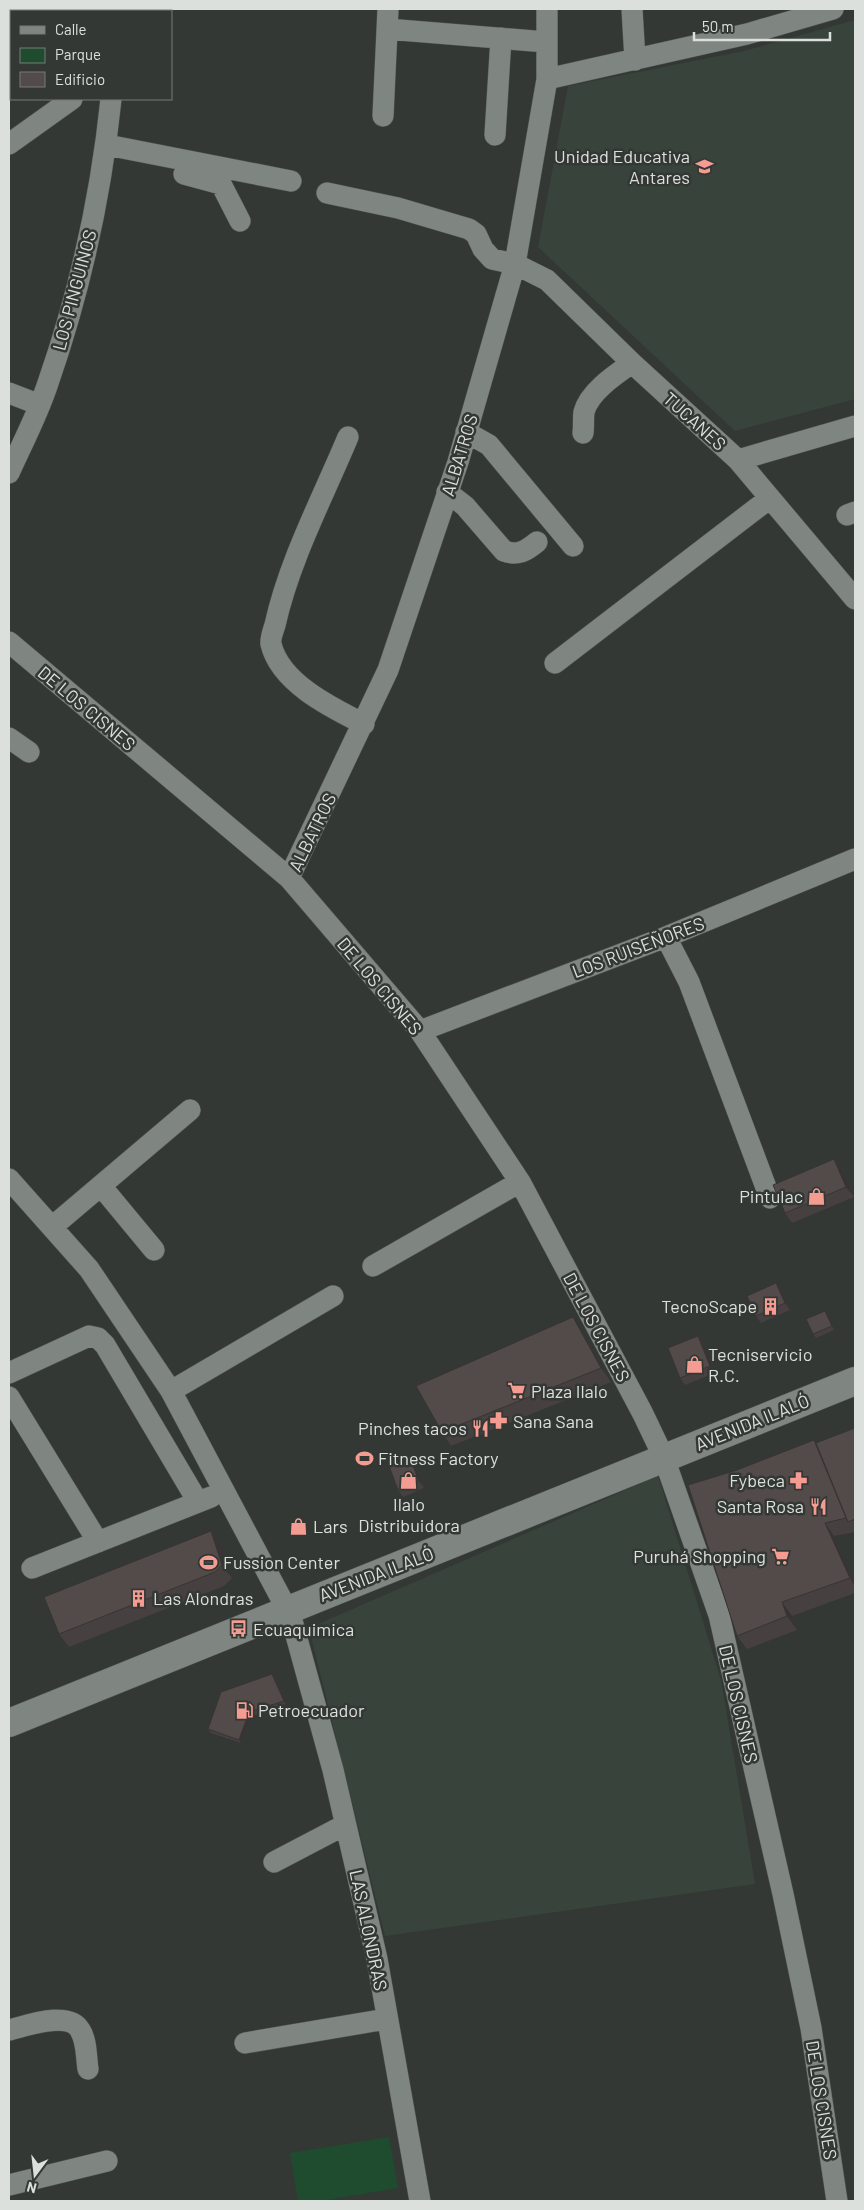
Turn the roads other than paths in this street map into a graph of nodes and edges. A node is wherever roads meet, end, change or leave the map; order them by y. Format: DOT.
graph roads {
  1 [pos="547,9"];
  2 [pos="632,9"];
  3 [pos="833,9"];
  4 [pos="388,19"];
  5 [pos="501,38"];
  6 [pos="546,42"];
  7 [pos="635,60"];
  8 [pos="546,79"];
  9 [pos="71,100"];
  10 [pos="112,100"];
  11 [pos="383,116"];
  12 [pos="495,135"];
  13 [pos="9,144"];
  14 [pos="106,151"];
  15 [pos="291,181"];
  16 [pos="327,193"];
  17 [pos="240,221"];
  18 [pos="515,264"];
  19 [pos="632,363"];
  20 [pos="9,392"];
  21 [pos="40,405"];
  22 [pos="855,426"];
  23 [pos="466,432"];
  24 [pos="583,433"];
  25 [pos="348,437"];
  26 [pos="738,460"];
  27 [pos="9,473"];
  28 [pos="447,492"];
  29 [pos="770,498"];
  30 [pos="537,542"];
  31 [pos="573,546"];
  32 [pos="855,599"];
  33 [pos="9,642"];
  34 [pos="555,663"];
  35 [pos="364,724"];
  36 [pos="9,738"];
  37 [pos="29,752"];
  38 [pos="855,859"];
  39 [pos="289,878"];
  40 [pos="666,937"];
  41 [pos="420,1031"];
  42 [pos="190,1110"];
  43 [pos="9,1179"];
  44 [pos="520,1182"];
  45 [pos="101,1186"];
  46 [pos="770,1198"];
  47 [pos="52,1227"];
  48 [pos="154,1250"];
  49 [pos="373,1266"];
  50 [pos="333,1296"];
  51 [pos="9,1374"];
  52 [pos="855,1381"];
  53 [pos="171,1391"];
  54 [pos="855,1391"];
  55 [pos="9,1397"];
  56 [pos="665,1462"];
  57 [pos="225,1492"];
  58 [pos="198,1502"];
  59 [pos="98,1542"];
  60 [pos="32,1568"];
  61 [pos="289,1613"];
  62 [pos="9,1723"];
  63 [pos="9,1733"];
  64 [pos="346,1827"];
  65 [pos="274,1862"];
  66 [pos="386,2019"];
  67 [pos="9,2030"];
  68 [pos="245,2043"];
  69 [pos="88,2069"];
  70 [pos="107,2161"];
  71 [pos="9,2184"];
  72 [pos="420,2201"];
  73 [pos="837,2201"];
  1 -- 6 [label="street, ALBATROS"];
  2 -- 7 [label="street"];
  3 -- 7 [label="street"];
  4 -- 5 [label="street"];
  4 -- 11 [label="street"];
  5 -- 6 [label="street"];
  5 -- 12 [label="street"];
  6 -- 8 [label="street, ALBATROS"];
  7 -- 8 [label="street"];
  8 -- 18 [label="street, ALBATROS"];
  9 -- 13 [label="street"];
  10 -- 14 [label="street, LOS PINGUINOS"];
  14 -- 15 [label="street"];
  14 -- 17 [label="street"];
  14 -- 21 [label="street, LOS PINGUINOS"];
  16 -- 18 [label="street, TUCANES"];
  18 -- 19 [label="street, TUCANES"];
  18 -- 23 [label="street, ALBATROS"];
  19 -- 24 [label="street"];
  19 -- 26 [label="street, TUCANES"];
  20 -- 21 [label="street"];
  21 -- 27 [label="street, LOS PINGUINOS"];
  22 -- 26 [label="street"];
  23 -- 28 [label="street, ALBATROS"];
  23 -- 31 [label="street"];
  25 -- 35 [label="street"];
  26 -- 29 [label="street, TUCANES"];
  28 -- 30 [label="street"];
  28 -- 35 [label="street, ALBATROS"];
  29 -- 32 [label="street, TUCANES"];
  29 -- 34 [label="street"];
  33 -- 39 [label="street, DE LOS CISNES"];
  35 -- 39 [label="street, ALBATROS"];
  36 -- 37 [label="street"];
  38 -- 40 [label="street, LOS RUISEÑORES"];
  39 -- 41 [label="street, DE LOS CISNES"];
  40 -- 41 [label="street, LOS RUISEÑORES"];
  40 -- 46 [label="street"];
  41 -- 44 [label="street, DE LOS CISNES"];
  42 -- 45 [label="street"];
  43 -- 47 [label="street, LAS ALONDRAS"];
  44 -- 49 [label="street"];
  44 -- 56 [label="street, DE LOS CISNES"];
  45 -- 47 [label="street"];
  45 -- 48 [label="street"];
  47 -- 53 [label="street, LAS ALONDRAS"];
  50 -- 53 [label="street"];
  51 -- 58 [label="street"];
  52 -- 56 [label="main road, AVENIDA ILALÓ"];
  53 -- 57 [label="street, LAS ALONDRAS"];
  54 -- 56 [label="main road, AVENIDA ILALÓ"];
  55 -- 59 [label="street"];
  56 -- 61 [label="main road, AVENIDA ILALÓ"];
  56 -- 73 [label="street, DE LOS CISNES"];
  57 -- 58 [label="street"];
  57 -- 61 [label="street, LAS ALONDRAS"];
  58 -- 59 [label="street"];
  59 -- 60 [label="street"];
  61 -- 62 [label="main road, AVENIDA ILALÓ"];
  61 -- 63 [label="main road, AVENIDA ILALÓ"];
  61 -- 64 [label="street, LAS ALONDRAS"];
  64 -- 65 [label="street"];
  64 -- 66 [label="street, LAS ALONDRAS"];
  66 -- 68 [label="street"];
  66 -- 72 [label="street, LAS ALONDRAS"];
  67 -- 69 [label="street"];
  70 -- 71 [label="street"];
}
